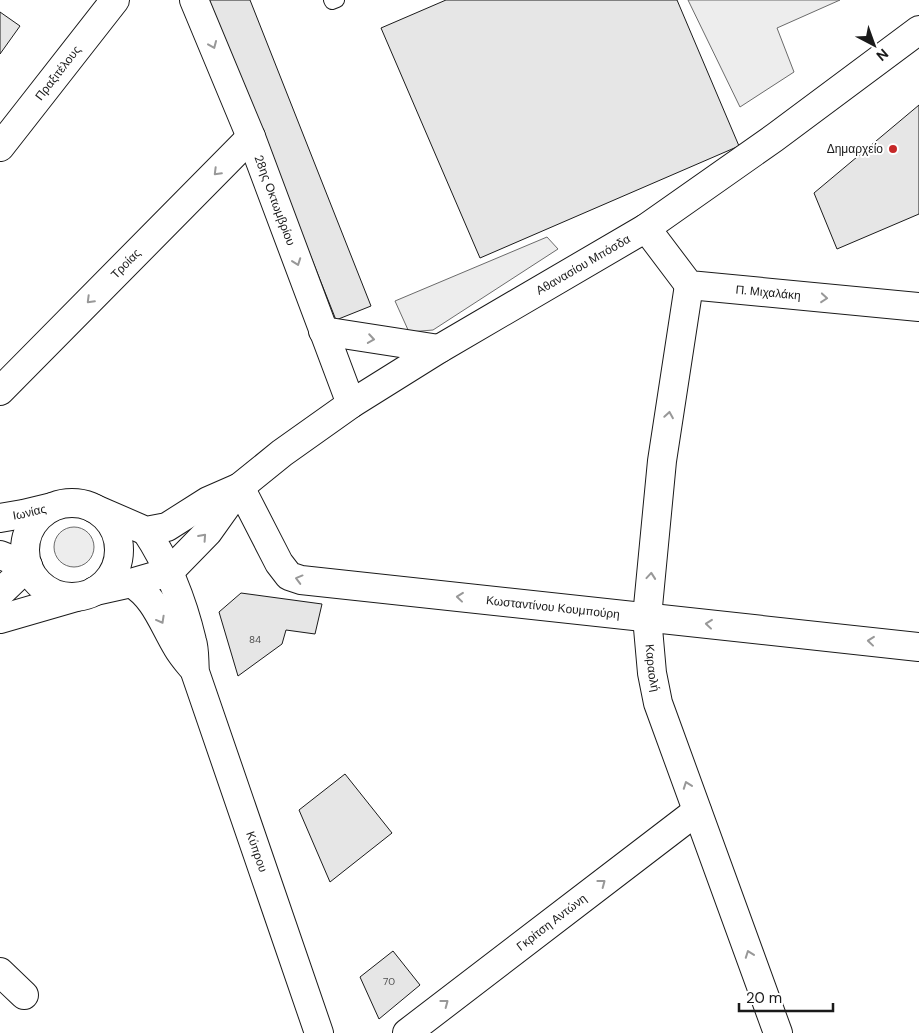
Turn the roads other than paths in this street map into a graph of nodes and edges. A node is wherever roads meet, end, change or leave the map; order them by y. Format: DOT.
graph roads {
  1 [pos="115,0"];
  2 [pos="194,0"];
  3 [pos="331,0"];
  4 [pos="337,0"];
  5 [pos="919,30"];
  6 [pos="251,137"];
  7 [pos="0,147"];
  8 [pos="646,228"];
  9 [pos="689,285"];
  10 [pos="919,307"];
  11 [pos="322,331"];
  12 [pos="439,349"];
  13 [pos="0,391"];
  14 [pos="351,404"];
  15 [pos="240,487"];
  16 [pos="58,505"];
  17 [pos="93,508"];
  18 [pos="0,518"];
  19 [pos="146,531"];
  20 [pos="0,555"];
  21 [pos="28,566"];
  22 [pos="169,572"];
  23 [pos="131,583"];
  24 [pos="0,593"];
  25 [pos="85,594"];
  26 [pos="647,617"];
  27 [pos="0,619"];
  28 [pos="919,647"];
  29 [pos="195,672"];
  30 [pos="697,811"];
  31 [pos="0,972"];
  32 [pos="24,995"];
  33 [pos="320,1033"];
  34 [pos="407,1033"];
  35 [pos="778,1033"];
  1 -- 7 [label="street, Πραξιτέλους"];
  2 -- 6 [label="street, 28ης Οκτωμβρίου, one-way"];
  3 -- 4 [label="lane"];
  5 -- 8 [label="street, Αθανασίου Μπόσδα"];
  6 -- 11 [label="street, 28ης Οκτωμβρίου, one-way"];
  6 -- 13 [label="street, Τροίας, one-way"];
  8 -- 9 [label="street"];
  8 -- 12 [label="street, Αθανασίου Μπόσδα"];
  9 -- 10 [label="street, Π. Μιχαλάκη, one-way"];
  26 -- 9 [label="street, Καραολή, one-way"];
  11 -- 12 [label="street, one-way"];
  11 -- 14 [label="street, 28ης Οκτωμβρίου"];
  12 -- 14 [label="street, Αθανασίου Μπόσδα"];
  14 -- 15 [label="street, Αθανασίου Μπόσδα"];
  15 -- 19 [label="street, Αθανασίου Μπόσδα"];
  22 -- 15 [label="street, Αθανασίου Μπόσδα, one-way"];
  26 -- 15 [label="street, Κωσταντίνου Κουμπούρη, one-way"];
  16 -- 17 [label="street"];
  16 -- 18 [label="street, Ιωνίας"];
  16 -- 21 [label="street"];
  17 -- 19 [label="street"];
  17 -- 25 [label="street"];
  19 -- 22 [label="street, Κύπρου"];
  20 -- 21 [label="street"];
  21 -- 24 [label="street"];
  21 -- 25 [label="street"];
  22 -- 23 [label="street, Αθανασίου Μπόσδα"];
  22 -- 29 [label="street, Κύπρου"];
  23 -- 25 [label="street"];
  23 -- 29 [label="street, Κύπρου, one-way"];
  25 -- 27 [label="street"];
  28 -- 26 [label="street, Κωσταντίνου Κουμπούρη, one-way"];
  30 -- 26 [label="street, Καραολή, one-way"];
  29 -- 33 [label="street, Κύπρου"];
  34 -- 30 [label="street, Γκρίτση Αντώνη, one-way"];
  35 -- 30 [label="street, Καραολή, one-way"];
  31 -- 32 [label="street"];
}
